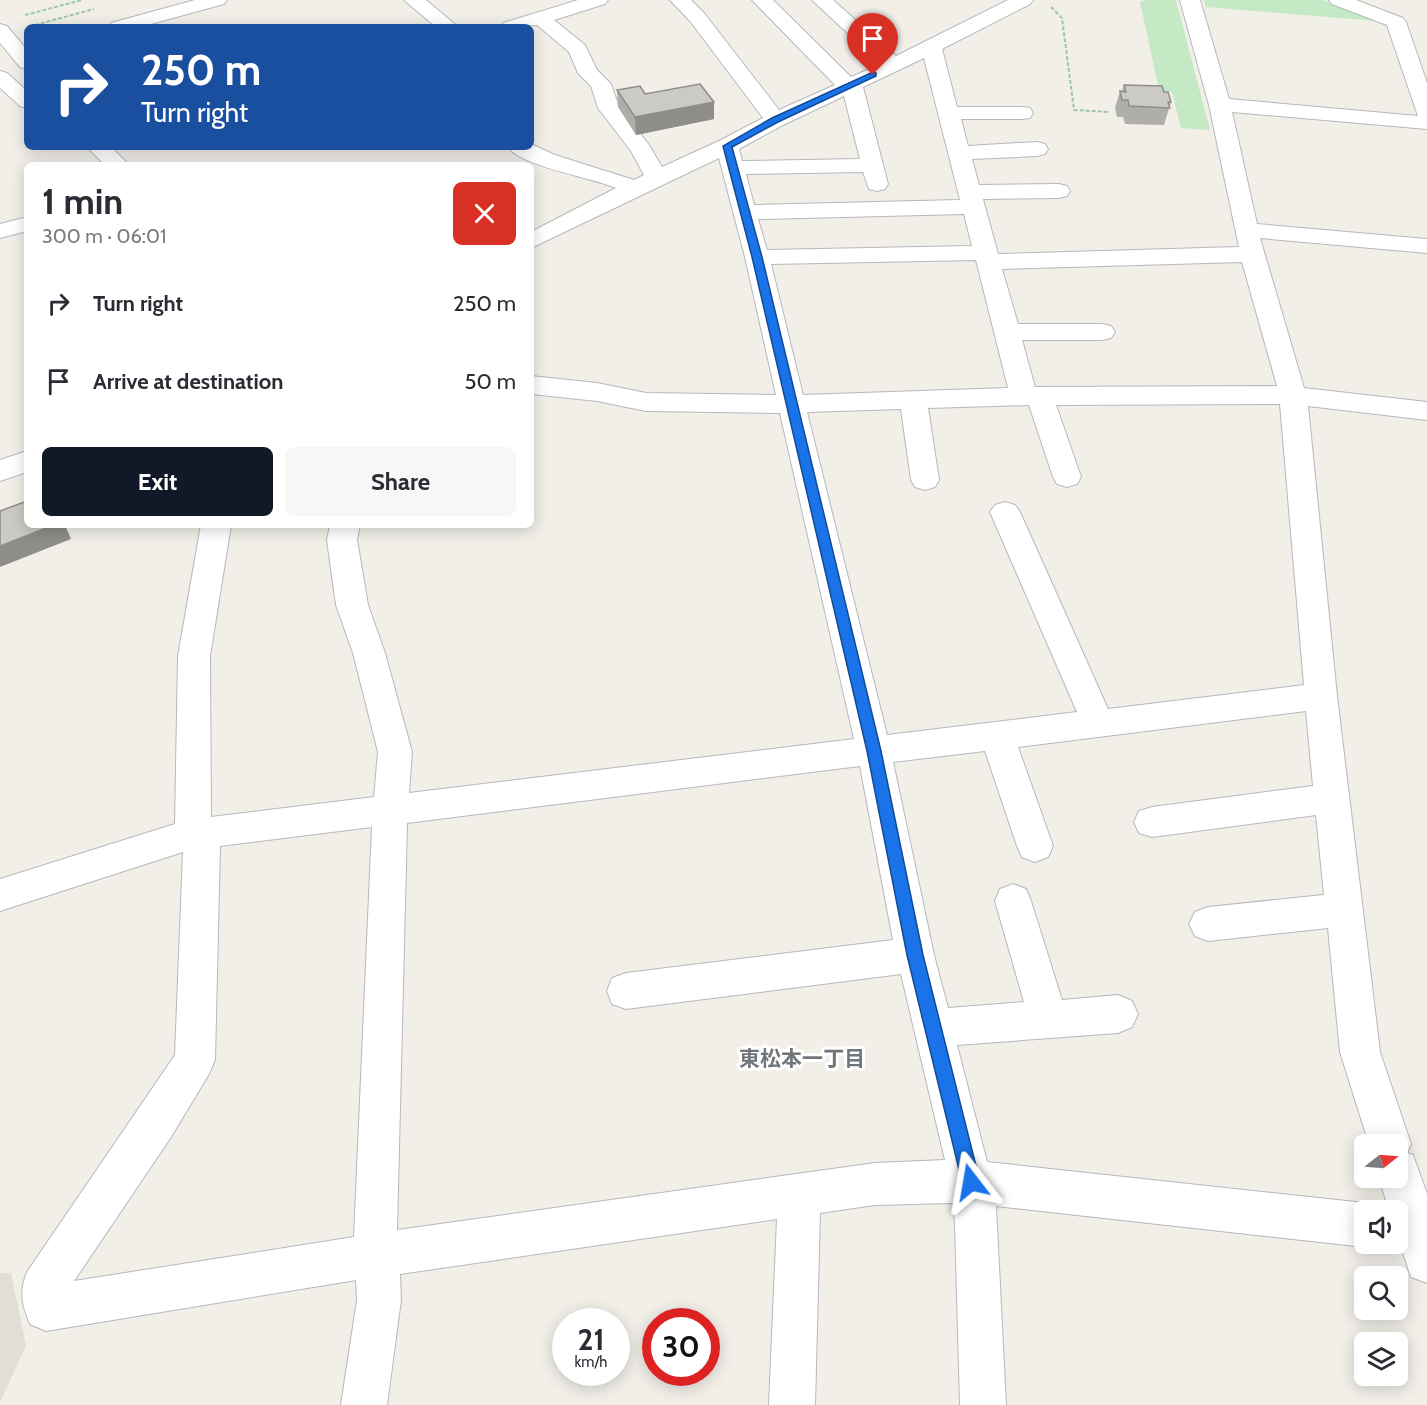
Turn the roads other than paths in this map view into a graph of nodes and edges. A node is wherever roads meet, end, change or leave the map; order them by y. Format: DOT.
graph roads {
  1 [pos="217,0"];
  2 [pos="414,0"];
  3 [pos="598,0"];
  4 [pos="680,0"];
  5 [pos="762,0"];
  6 [pos="822,0"];
  7 [pos="1023,0"];
  8 [pos="1190,0"];
  9 [pos="1339,0"];
  10 [pos="540,18"];
  11 [pos="1402,23"];
  12 [pos="129,24"];
  13 [pos="444,24"];
  14 [pos="520,24"];
  15 [pos="0,30"];
  16 [pos="1427,41"];
  17 [pos="931,46"];
  18 [pos="24,59"];
  19 [pos="894,65"];
  20 [pos="0,77"];
  21 [pos="850,85"];
  22 [pos="24,99"];
  23 [pos="1220,105"];
  24 [pos="949,113"];
  25 [pos="1022,113"];
  26 [pos="1427,113"];
  27 [pos="775,120"];
  28 [pos="1427,123"];
  29 [pos="1037,149"];
  30 [pos="101,150"];
  31 [pos="524,150"];
  32 [pos="960,153"];
  33 [pos="730,157"];
  34 [pos="115,162"];
  35 [pos="872,165"];
  36 [pos="656,177"];
  37 [pos="634,188"];
  38 [pos="1059,191"];
  39 [pos="973,199"];
  40 [pos="884,209"];
  41 [pos="745,212"];
  42 [pos="24,225"];
  43 [pos="1249,230"];
  44 [pos="0,231"];
  45 [pos="534,240"];
  46 [pos="1427,246"];
  47 [pos="1252,254"];
  48 [pos="757,257"];
  49 [pos="989,257"];
  50 [pos="1008,332"];
  51 [pos="1102,332"];
  52 [pos="534,385"];
  53 [pos="1293,394"];
  54 [pos="1032,396"];
  55 [pos="913,398"];
  56 [pos="790,404"];
  57 [pos="1427,411"];
  58 [pos="24,462"];
  59 [pos="0,471"];
  60 [pos="1067,477"];
  61 [pos="926,480"];
  62 [pos="1005,512"];
  63 [pos="215,528"];
  64 [pos="344,528"];
  65 [pos="1321,696"];
  66 [pos="1098,723"];
  67 [pos="997,736"];
  68 [pos="874,751"];
  69 [pos="1332,798"];
  70 [pos="390,811"];
  71 [pos="1152,822"];
  72 [pos="197,834"];
  73 [pos="1035,846"];
  74 [pos="0,895"];
  75 [pos="1013,901"];
  76 [pos="1345,910"];
  77 [pos="1208,924"];
  78 [pos="915,955"];
  79 [pos="626,991"];
  80 [pos="1118,1014"];
  81 [pos="1048,1018"];
  82 [pos="932,1028"];
  83 [pos="1387,1134"];
  84 [pos="971,1182"];
  85 [pos="1403,1188"];
  86 [pos="799,1196"];
  87 [pos="1354,1224"];
  88 [pos="1417,1238"];
  89 [pos="377,1255"];
  90 [pos="364,1405"];
  91 [pos="792,1405"];
  92 [pos="983,1405"];
  1 -- 12 [label="street"];
  2 -- 13 [label="street"];
  3 -- 10 [label="street"];
  4 -- 27 [label="street"];
  5 -- 21 [label="street"];
  6 -- 19 [label="street"];
  7 -- 17 [label="street"];
  8 -- 23 [label="street"];
  9 -- 11 [label="street"];
  10 -- 14 [label="street"];
  10 -- 36 [label="street"];
  11 -- 16 [label="street"];
  11 -- 26 [label="street"];
  15 -- 18 [label="street"];
  17 -- 19 [label="street"];
  17 -- 24 [label="street"];
  19 -- 21 [label="street"];
  20 -- 22 [label="street"];
  21 -- 27 [label="street"];
  21 -- 35 [label="street"];
  23 -- 28 [label="street"];
  23 -- 43 [label="street"];
  24 -- 25 [label="street"];
  24 -- 32 [label="street"];
  27 -- 33 [label="street"];
  29 -- 32 [label="street"];
  30 -- 34 [label="street"];
  31 -- 37 [label="street"];
  32 -- 39 [label="street"];
  33 -- 35 [label="street"];
  33 -- 36 [label="street"];
  33 -- 41 [label="street"];
  35 -- 40 [label="street"];
  36 -- 37 [label="street"];
  37 -- 45 [label="street"];
  38 -- 39 [label="street"];
  39 -- 40 [label="street"];
  39 -- 49 [label="street"];
  40 -- 41 [label="street"];
  41 -- 48 [label="street"];
  42 -- 44 [label="street"];
  43 -- 46 [label="street"];
  43 -- 47 [label="street"];
  47 -- 49 [label="street"];
  47 -- 53 [label="street"];
  48 -- 49 [label="street"];
  48 -- 56 [label="street"];
  49 -- 50 [label="street"];
  50 -- 51 [label="street"];
  50 -- 54 [label="street"];
  52 -- 56 [label="street"];
  53 -- 54 [label="street"];
  53 -- 57 [label="street"];
  53 -- 65 [label="street"];
  54 -- 55 [label="street"];
  54 -- 60 [label="street"];
  55 -- 56 [label="street"];
  55 -- 61 [label="street"];
  56 -- 68 [label="street"];
  58 -- 59 [label="street"];
  62 -- 66 [label="street"];
  63 -- 72 [label="street"];
  64 -- 70 [label="street"];
  65 -- 66 [label="street"];
  65 -- 69 [label="street"];
  66 -- 67 [label="street"];
  67 -- 68 [label="street"];
  67 -- 73 [label="street"];
  68 -- 70 [label="street"];
  68 -- 78 [label="street"];
  69 -- 71 [label="street"];
  69 -- 76 [label="street"];
  70 -- 72 [label="street"];
  70 -- 89 [label="street"];
  72 -- 74 [label="street"];
  72 -- 89 [label="street"];
  75 -- 81 [label="street"];
  76 -- 77 [label="street"];
  76 -- 83 [label="street"];
  78 -- 79 [label="street"];
  78 -- 82 [label="street"];
  80 -- 81 [label="street"];
  81 -- 82 [label="street"];
  82 -- 84 [label="street"];
  84 -- 86 [label="street"];
  84 -- 87 [label="street"];
  84 -- 92 [label="street"];
  85 -- 88 [label="street"];
  86 -- 89 [label="street"];
  86 -- 91 [label="street"];
  89 -- 90 [label="street"];
}
